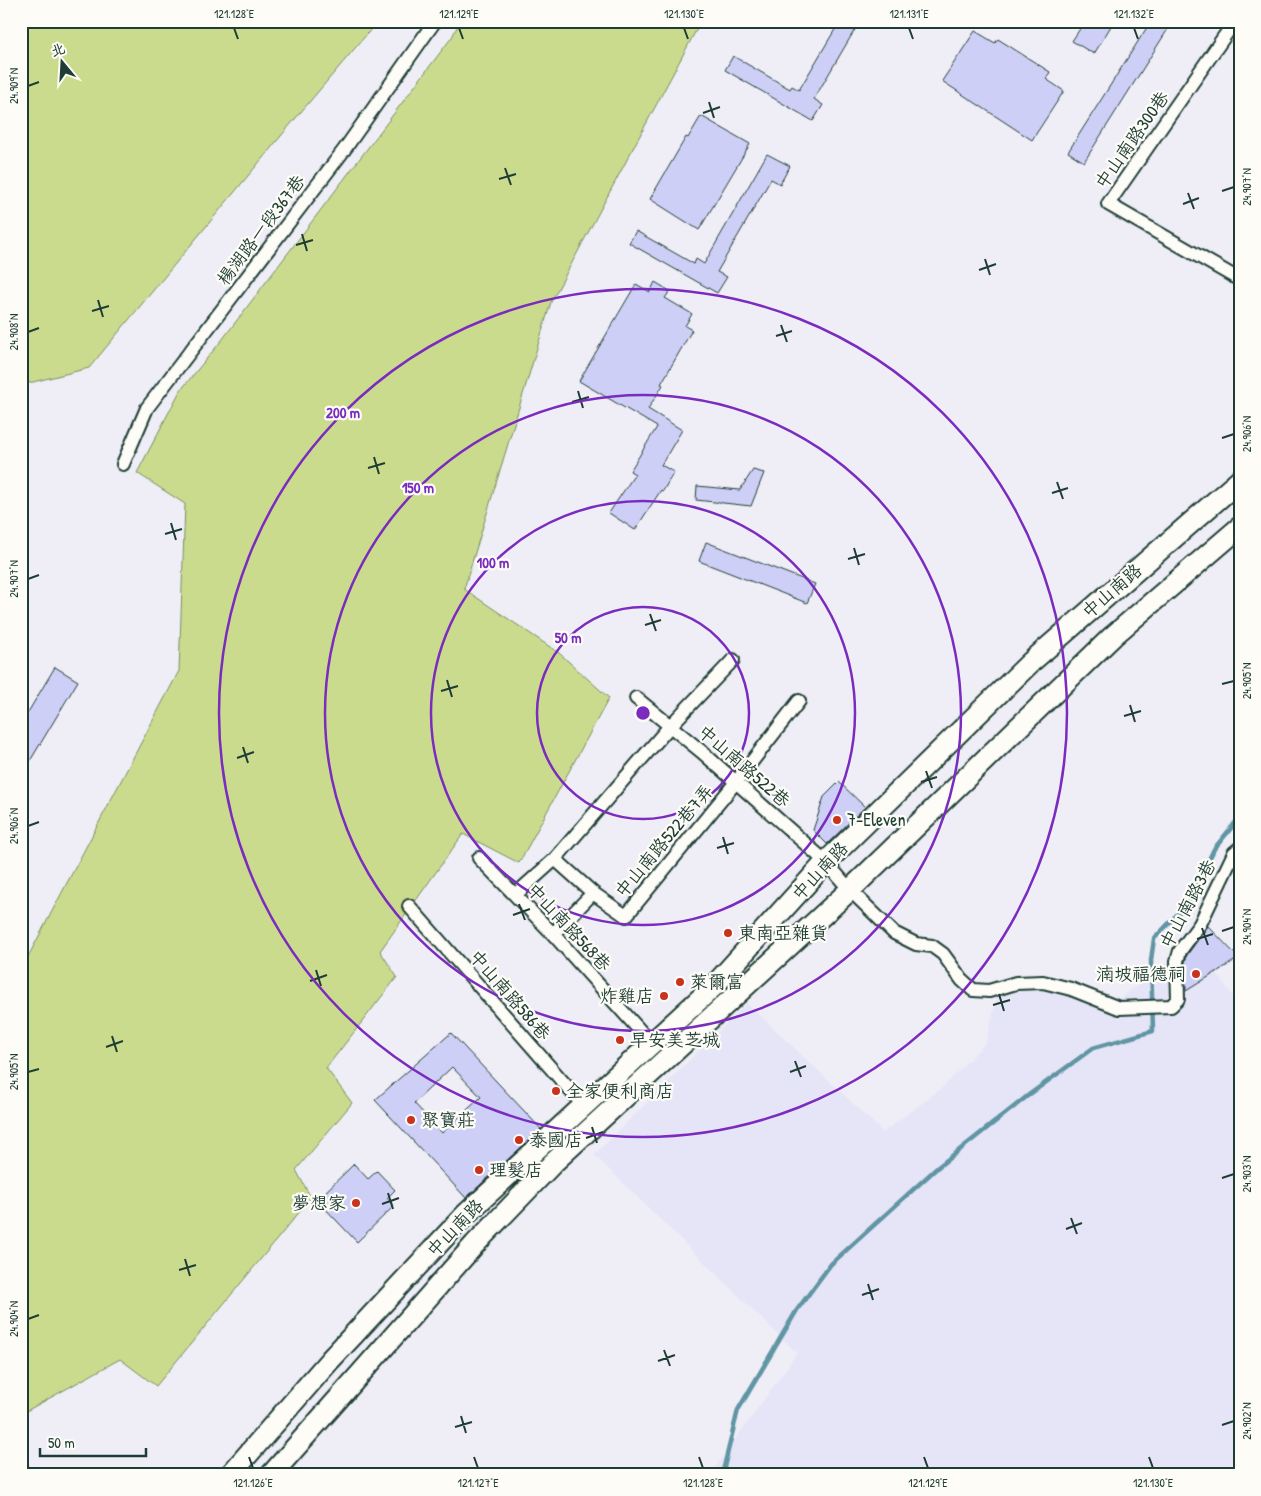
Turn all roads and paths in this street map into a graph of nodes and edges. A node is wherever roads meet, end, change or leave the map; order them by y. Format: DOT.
graph roads {
  1 [pos="435,21"];
  2 [pos="1235,21"];
  3 [pos="1240,280"];
  4 [pos="123,464"];
  5 [pos="1240,480"];
  6 [pos="1240,526"];
  7 [pos="732,660"];
  8 [pos="636,698"];
  9 [pos="799,702"];
  10 [pos="670,726"];
  11 [pos="736,782"];
  12 [pos="1240,848"];
  13 [pos="479,858"];
  14 [pos="555,858"];
  15 [pos="826,862"];
  16 [pos="850,890"];
  17 [pos="593,893"];
  18 [pos="515,895"];
  19 [pos="409,906"];
  20 [pos="553,934"];
  21 [pos="1119,1008"];
  22 [pos="652,1044"];
  23 [pos="584,1106"];
  24 [pos="230,1475"];
  25 [pos="272,1475"];
  1 -- 4 [label="street, 楊湖路一段367巷"];
  2 -- 3 [label="street, 中山南路300巷"];
  5 -- 15 [label="main road, 中山南路"];
  6 -- 16 [label="main road, 中山南路"];
  7 -- 10 [label="street"];
  8 -- 10 [label="street, 中山南路522巷"];
  9 -- 11 [label="street"];
  10 -- 11 [label="street, 中山南路522巷"];
  10 -- 14 [label="street"];
  11 -- 15 [label="street, 中山南路522巷"];
  11 -- 17 [label="street, 中山南路522巷7弄"];
  12 -- 21 [label="street, 中山南路3巷"];
  13 -- 18 [label="street, 中山南路568巷"];
  14 -- 17 [label="street"];
  14 -- 18 [label="street"];
  15 -- 16 [label="street, 中山南路522巷"];
  15 -- 22 [label="main road, 中山南路"];
  16 -- 21 [label="street, 中山南路522巷"];
  16 -- 25 [label="main road, 中山南路"];
  17 -- 20 [label="street"];
  18 -- 20 [label="street, 中山南路568巷"];
  19 -- 23 [label="street, 中山南路586巷"];
  20 -- 22 [label="street, 中山南路568巷"];
  22 -- 23 [label="main road, 中山南路"];
  23 -- 24 [label="main road, 中山南路"];
}
